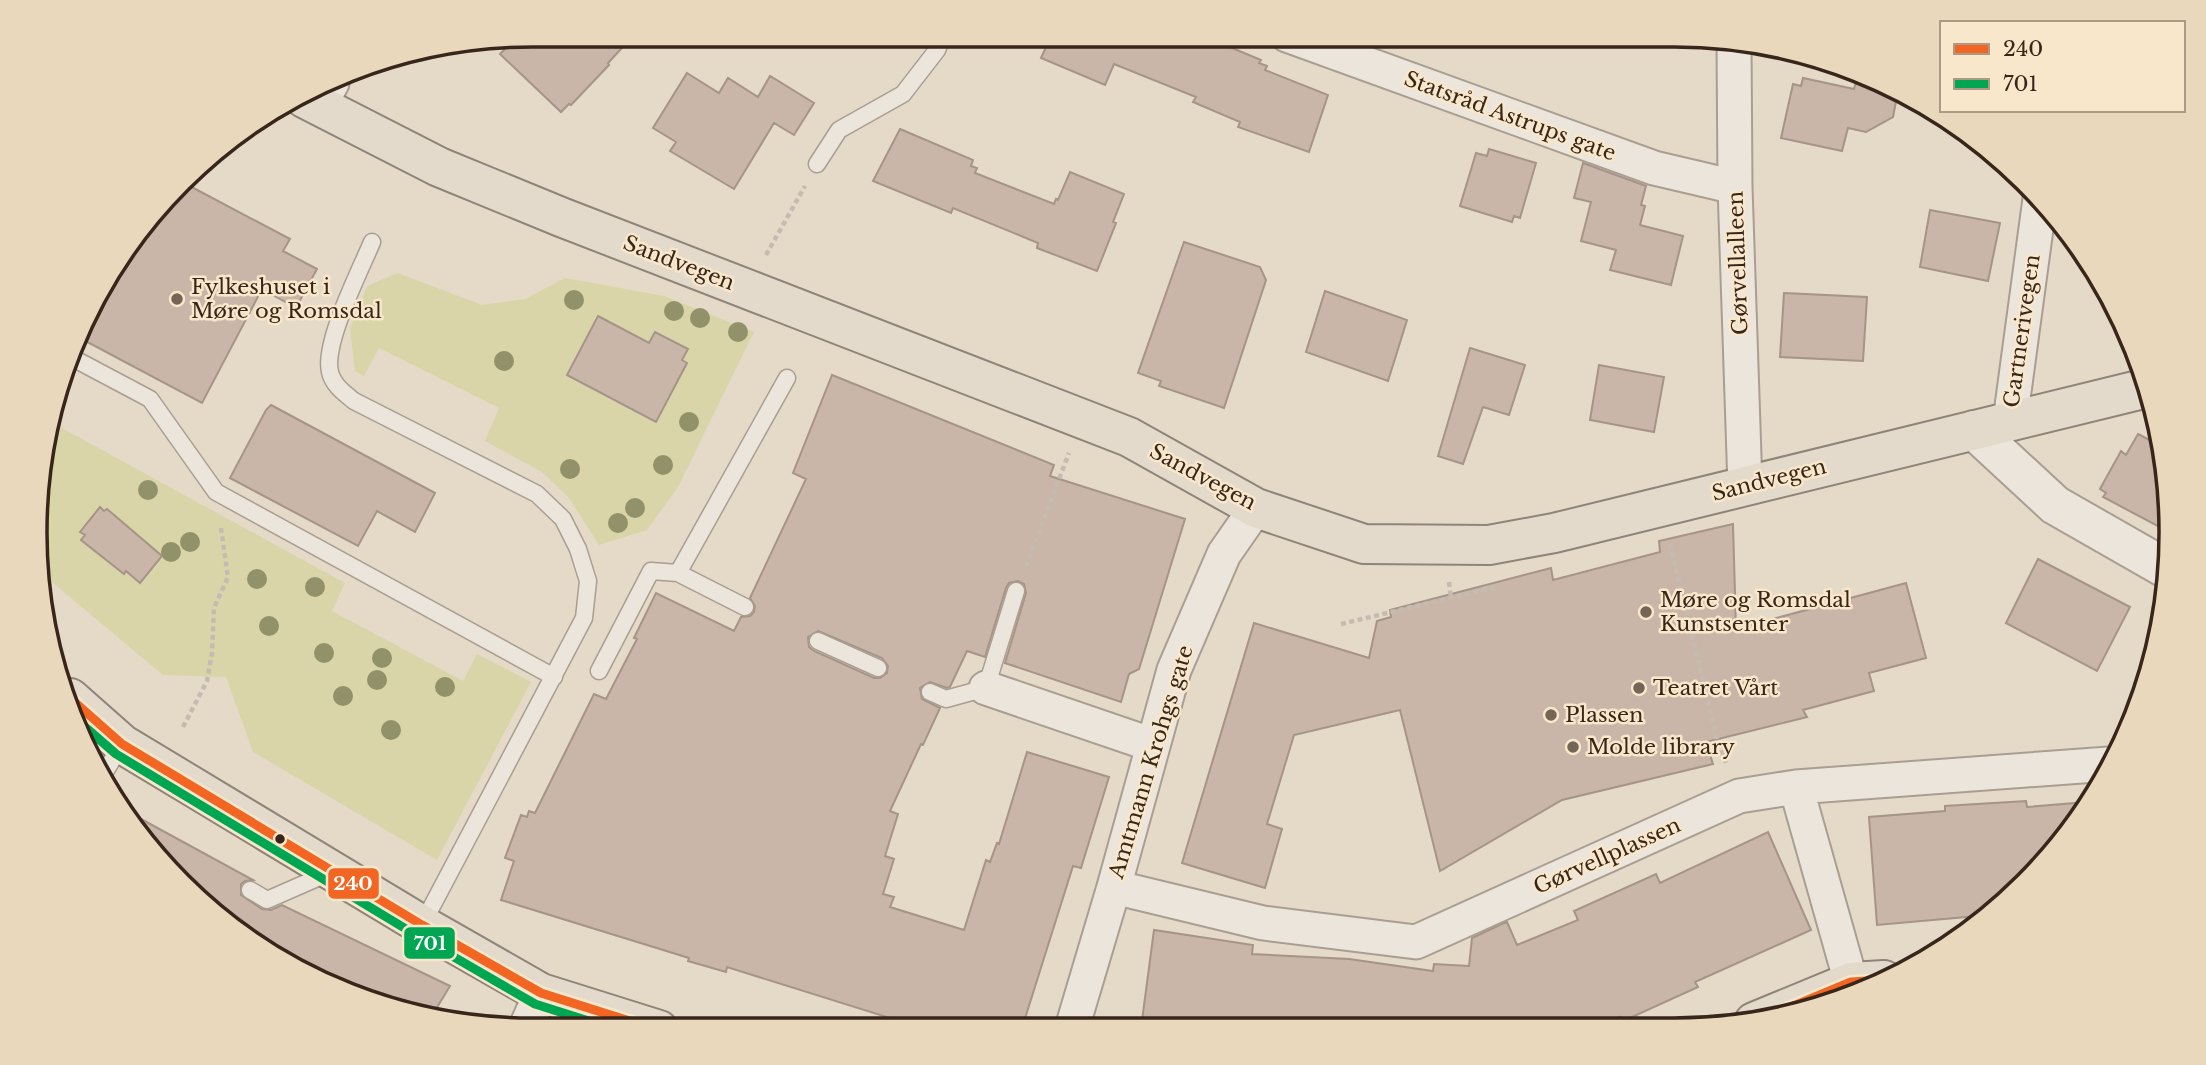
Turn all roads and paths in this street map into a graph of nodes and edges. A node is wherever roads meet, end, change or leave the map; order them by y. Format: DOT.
graph roads {
  1 [pos="938,47"];
  2 [pos="1320,47"];
  3 [pos="1734,51"];
  4 [pos="319,97"];
  5 [pos="817,164"];
  6 [pos="1735,187"];
  7 [pos="2037,212"];
  8 [pos="372,242"];
  9 [pos="747,289"];
  10 [pos="79,361"];
  11 [pos="787,377"];
  12 [pos="2137,390"];
  13 [pos="1992,425"];
  14 [pos="1072,446"];
  15 [pos="1745,486"];
  16 [pos="216,492"];
  17 [pos="1256,508"];
  18 [pos="1674,560"];
  19 [pos="2158,564"];
  20 [pos="678,573"];
  21 [pos="1486,589"];
  22 [pos="1016,591"];
  23 [pos="745,607"];
  24 [pos="1341,624"];
  25 [pos="818,641"];
  26 [pos="878,668"];
  27 [pos="599,671"];
  28 [pos="554,677"];
  29 [pos="986,688"];
  30 [pos="930,692"];
  31 [pos="85,720"];
  32 [pos="183,727"];
  33 [pos="1717,739"];
  34 [pos="1153,745"];
  35 [pos="112,760"];
  36 [pos="2100,765"];
  37 [pos="1796,787"];
  38 [pos="333,871"];
  39 [pos="1114,887"];
  40 [pos="250,890"];
  41 [pos="422,925"];
  42 [pos="1867,978"];
  43 [pos="541,993"];
  44 [pos="530,1018"];
  45 [pos="621,1018"];
  46 [pos="1075,1018"];
  1 -- 5 [label="lane"];
  2 -- 6 [label="street, Statsråd Astrups gate"];
  3 -- 6 [label="street, Gørvellalleen"];
  4 -- 9 [label="main road, Sandvegen"];
  5 -- 9 [label="path"];
  6 -- 15 [label="street, Gørvellalleen"];
  7 -- 13 [label="street, Gartnerivegen"];
  8 -- 28 [label="lane"];
  9 -- 17 [label="main road, Sandvegen"];
  10 -- 16 [label="lane"];
  11 -- 20 [label="lane"];
  12 -- 13 [label="main road, Sandvegen"];
  13 -- 15 [label="main road, Sandvegen"];
  13 -- 19 [label="street"];
  14 -- 22 [label="path"];
  15 -- 17 [label="main road, Sandvegen"];
  16 -- 28 [label="lane"];
  16 -- 32 [label="path"];
  17 -- 34 [label="street, Amtmann Krohgs gate"];
  18 -- 33 [label="path"];
  20 -- 23 [label="lane"];
  20 -- 27 [label="lane"];
  21 -- 24 [label="path"];
  22 -- 29 [label="lane"];
  25 -- 26 [label="lane"];
  28 -- 41 [label="lane"];
  29 -- 30 [label="lane"];
  29 -- 34 [label="street"];
  31 -- 35 [label="main road"];
  34 -- 39 [label="street, Amtmann Krohgs gate"];
  35 -- 38 [label="main road"];
  36 -- 37 [label="street, Gørvellplassen"];
  37 -- 39 [label="street, Gørvellplassen"];
  37 -- 42 [label="street"];
  38 -- 40 [label="lane"];
  38 -- 41 [label="main road"];
  39 -- 46 [label="street, Amtmann Krohgs gate"];
  41 -- 43 [label="main road"];
  43 -- 44 [label="street"];
  43 -- 45 [label="main road"];
}
